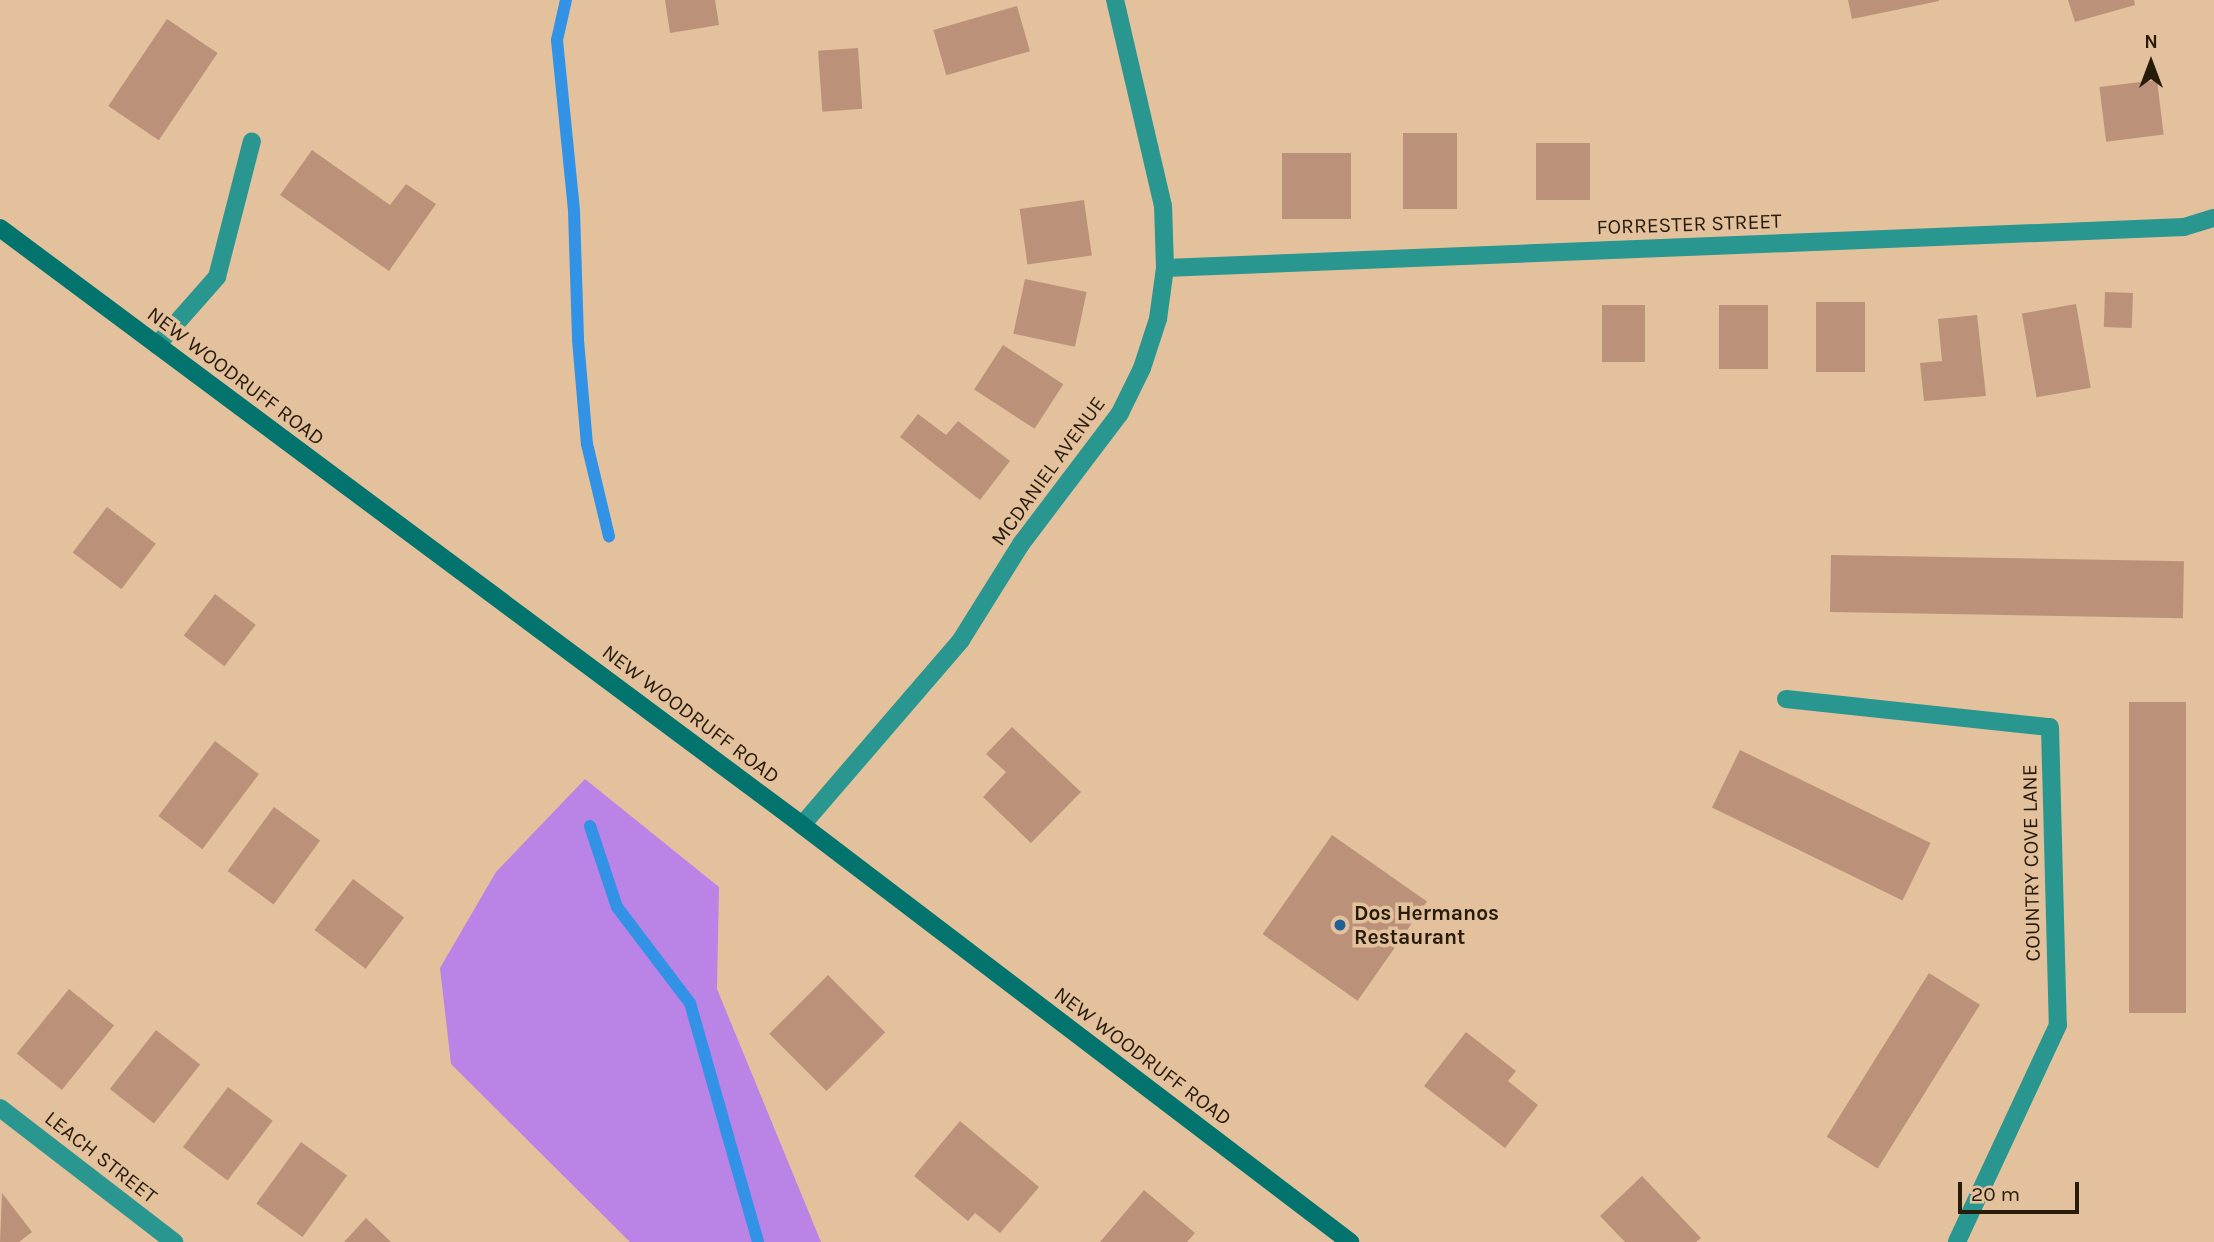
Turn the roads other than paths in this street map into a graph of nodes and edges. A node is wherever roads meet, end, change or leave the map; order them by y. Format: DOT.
graph roads {
  1 [pos="1115,0"];
  2 [pos="252,141"];
  3 [pos="2214,218"];
  4 [pos="0,228"];
  5 [pos="1165,268"];
  6 [pos="157,345"];
  7 [pos="1786,699"];
  8 [pos="802,825"];
  9 [pos="0,1108"];
  10 [pos="174,1242"];
  11 [pos="1350,1242"];
  12 [pos="1957,1242"];
  1 -- 5 [label="street, MCDANIEL AVENUE"];
  2 -- 6 [label="street"];
  3 -- 5 [label="street, FORRESTER STREET"];
  4 -- 6 [label="main road, NEW WOODRUFF ROAD"];
  5 -- 8 [label="street, MCDANIEL AVENUE"];
  6 -- 8 [label="main road, NEW WOODRUFF ROAD"];
  7 -- 12 [label="street, COUNTRY COVE LANE"];
  8 -- 11 [label="main road, NEW WOODRUFF ROAD"];
  9 -- 10 [label="street, LEACH STREET"];
}
